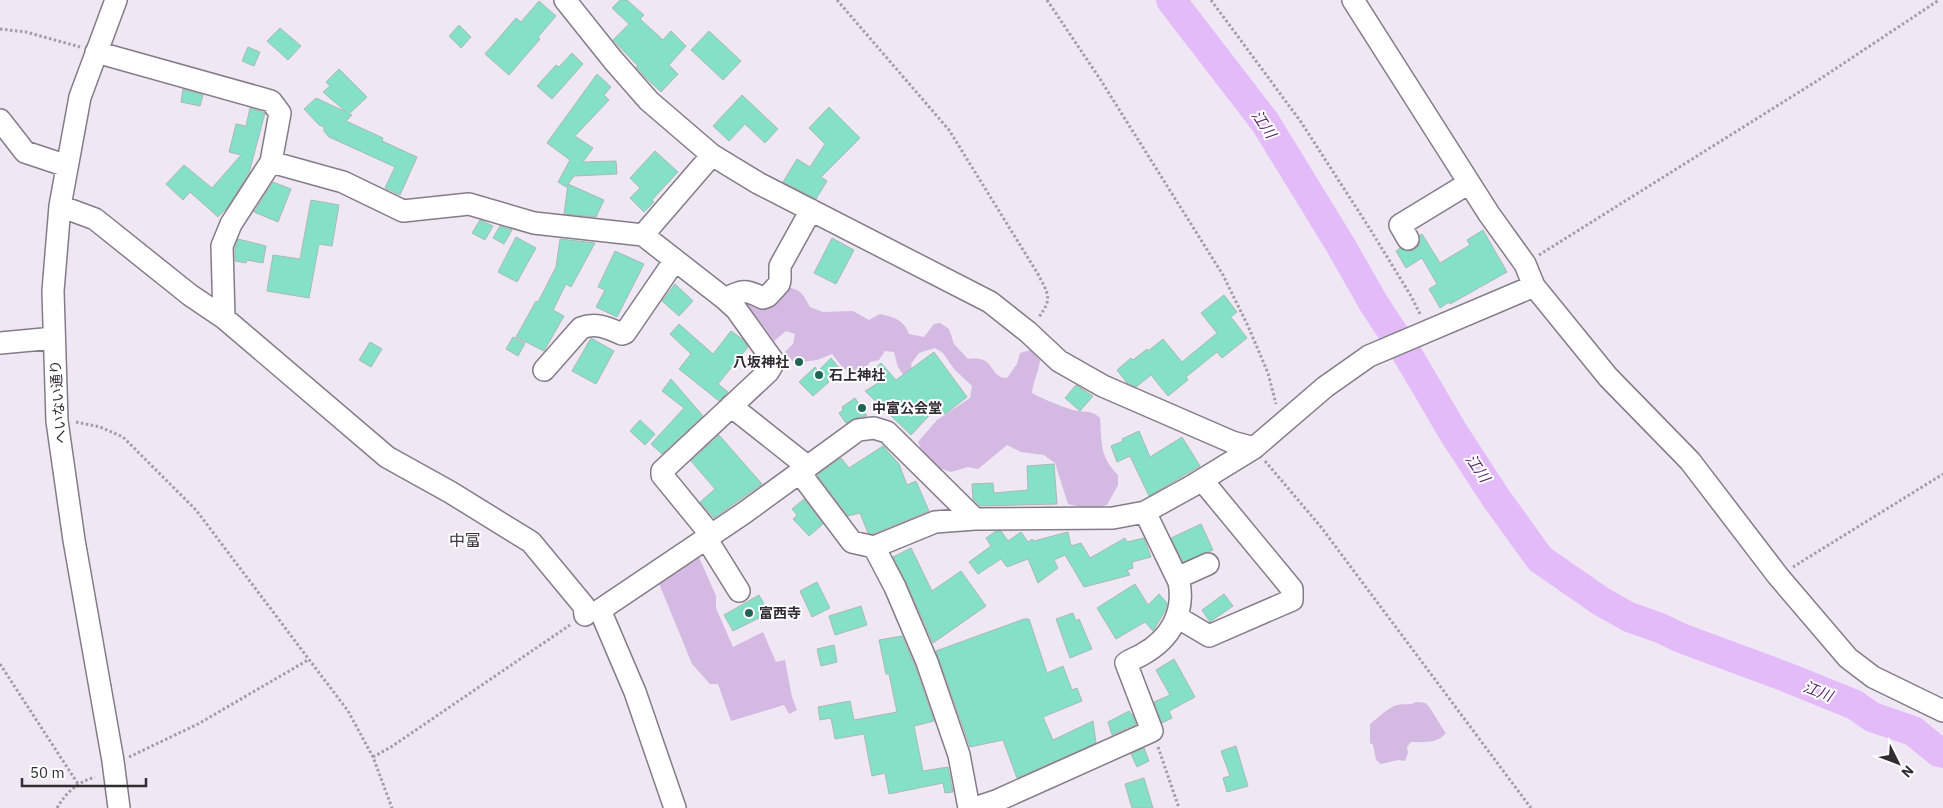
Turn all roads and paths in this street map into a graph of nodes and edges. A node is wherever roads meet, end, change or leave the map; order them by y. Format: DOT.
graph roads {
  1 [pos="116,0"];
  2 [pos="565,0"];
  3 [pos="837,0"];
  4 [pos="1047,0"];
  5 [pos="1211,0"];
  6 [pos="1353,0"];
  7 [pos="1939,0"];
  8 [pos="0,30"];
  9 [pos="96,52"];
  10 [pos="0,120"];
  11 [pos="712,155"];
  12 [pos="271,162"];
  13 [pos="66,166"];
  14 [pos="1469,183"];
  15 [pos="60,206"];
  16 [pos="811,210"];
  17 [pos="643,235"];
  18 [pos="1408,239"];
  19 [pos="675,260"];
  20 [pos="1525,264"];
  21 [pos="1534,286"];
  22 [pos="725,299"];
  23 [pos="224,318"];
  24 [pos="1028,332"];
  25 [pos="1422,332"];
  26 [pos="54,338"];
  27 [pos="0,343"];
  28 [pos="544,370"];
  29 [pos="731,406"];
  30 [pos="57,421"];
  31 [pos="1282,422"];
  32 [pos="1254,448"];
  33 [pos="804,470"];
  34 [pos="1943,474"];
  35 [pos="1202,480"];
  36 [pos="1145,512"];
  37 [pos="974,519"];
  38 [pos="709,537"];
  39 [pos="874,547"];
  40 [pos="1208,564"];
  41 [pos="1778,576"];
  42 [pos="1177,578"];
  43 [pos="739,591"];
  44 [pos="592,612"];
  45 [pos="1177,617"];
  46 [pos="308,660"];
  47 [pos="0,664"];
  48 [pos="1943,712"];
  49 [pos="1152,731"];
  50 [pos="373,757"];
  51 [pos="113,761"];
  52 [pos="95,778"];
  53 [pos="78,784"];
  54 [pos="57,808"];
  55 [pos="119,808"];
  56 [pos="392,808"];
  57 [pos="675,808"];
  58 [pos="969,808"];
  59 [pos="975,808"];
  60 [pos="1179,808"];
  61 [pos="1531,808"];
  1 -- 9 [label="street, へいない通り"];
  2 -- 11 [label="street"];
  3 -- 24 [label="path"];
  4 -- 31 [label="path"];
  5 -- 25 [label="path"];
  6 -- 14 [label="street"];
  7 -- 20 [label="path"];
  8 -- 9 [label="path"];
  9 -- 12 [label="street"];
  9 -- 13 [label="street, へいない通り"];
  10 -- 13 [label="street"];
  11 -- 16 [label="street"];
  11 -- 17 [label="street"];
  12 -- 17 [label="street"];
  12 -- 23 [label="street"];
  13 -- 15 [label="street, へいない通り"];
  14 -- 18 [label="street"];
  14 -- 20 [label="street"];
  15 -- 23 [label="street"];
  15 -- 26 [label="street, へいない通り"];
  16 -- 22 [label="street"];
  16 -- 24 [label="street"];
  17 -- 19 [label="street"];
  19 -- 22 [label="street"];
  19 -- 28 [label="street"];
  20 -- 21 [label="street"];
  21 -- 25 [label="street"];
  21 -- 41 [label="street"];
  22 -- 29 [label="street"];
  23 -- 44 [label="street"];
  24 -- 32 [label="street"];
  25 -- 31 [label="street"];
  26 -- 27 [label="street"];
  26 -- 30 [label="street, へいない通り"];
  29 -- 33 [label="street"];
  29 -- 38 [label="street"];
  30 -- 46 [label="path"];
  30 -- 51 [label="street, へいない通り"];
  31 -- 32 [label="street"];
  32 -- 35 [label="street"];
  32 -- 61 [label="path"];
  33 -- 37 [label="street"];
  33 -- 38 [label="street"];
  33 -- 39 [label="street"];
  34 -- 41 [label="path"];
  35 -- 36 [label="street"];
  35 -- 45 [label="street"];
  36 -- 37 [label="street"];
  36 -- 42 [label="street"];
  37 -- 39 [label="street"];
  38 -- 43 [label="street"];
  38 -- 44 [label="street"];
  39 -- 58 [label="street"];
  40 -- 42 [label="street"];
  41 -- 48 [label="street"];
  42 -- 45 [label="street"];
  44 -- 50 [label="path"];
  44 -- 57 [label="street"];
  45 -- 49 [label="street"];
  46 -- 50 [label="path"];
  46 -- 51 [label="path"];
  47 -- 53 [label="path"];
  49 -- 59 [label="street"];
  49 -- 60 [label="path"];
  50 -- 56 [label="path"];
  51 -- 55 [label="street, へいない通り"];
  52 -- 53 [label="path"];
  53 -- 54 [label="path"];
}
